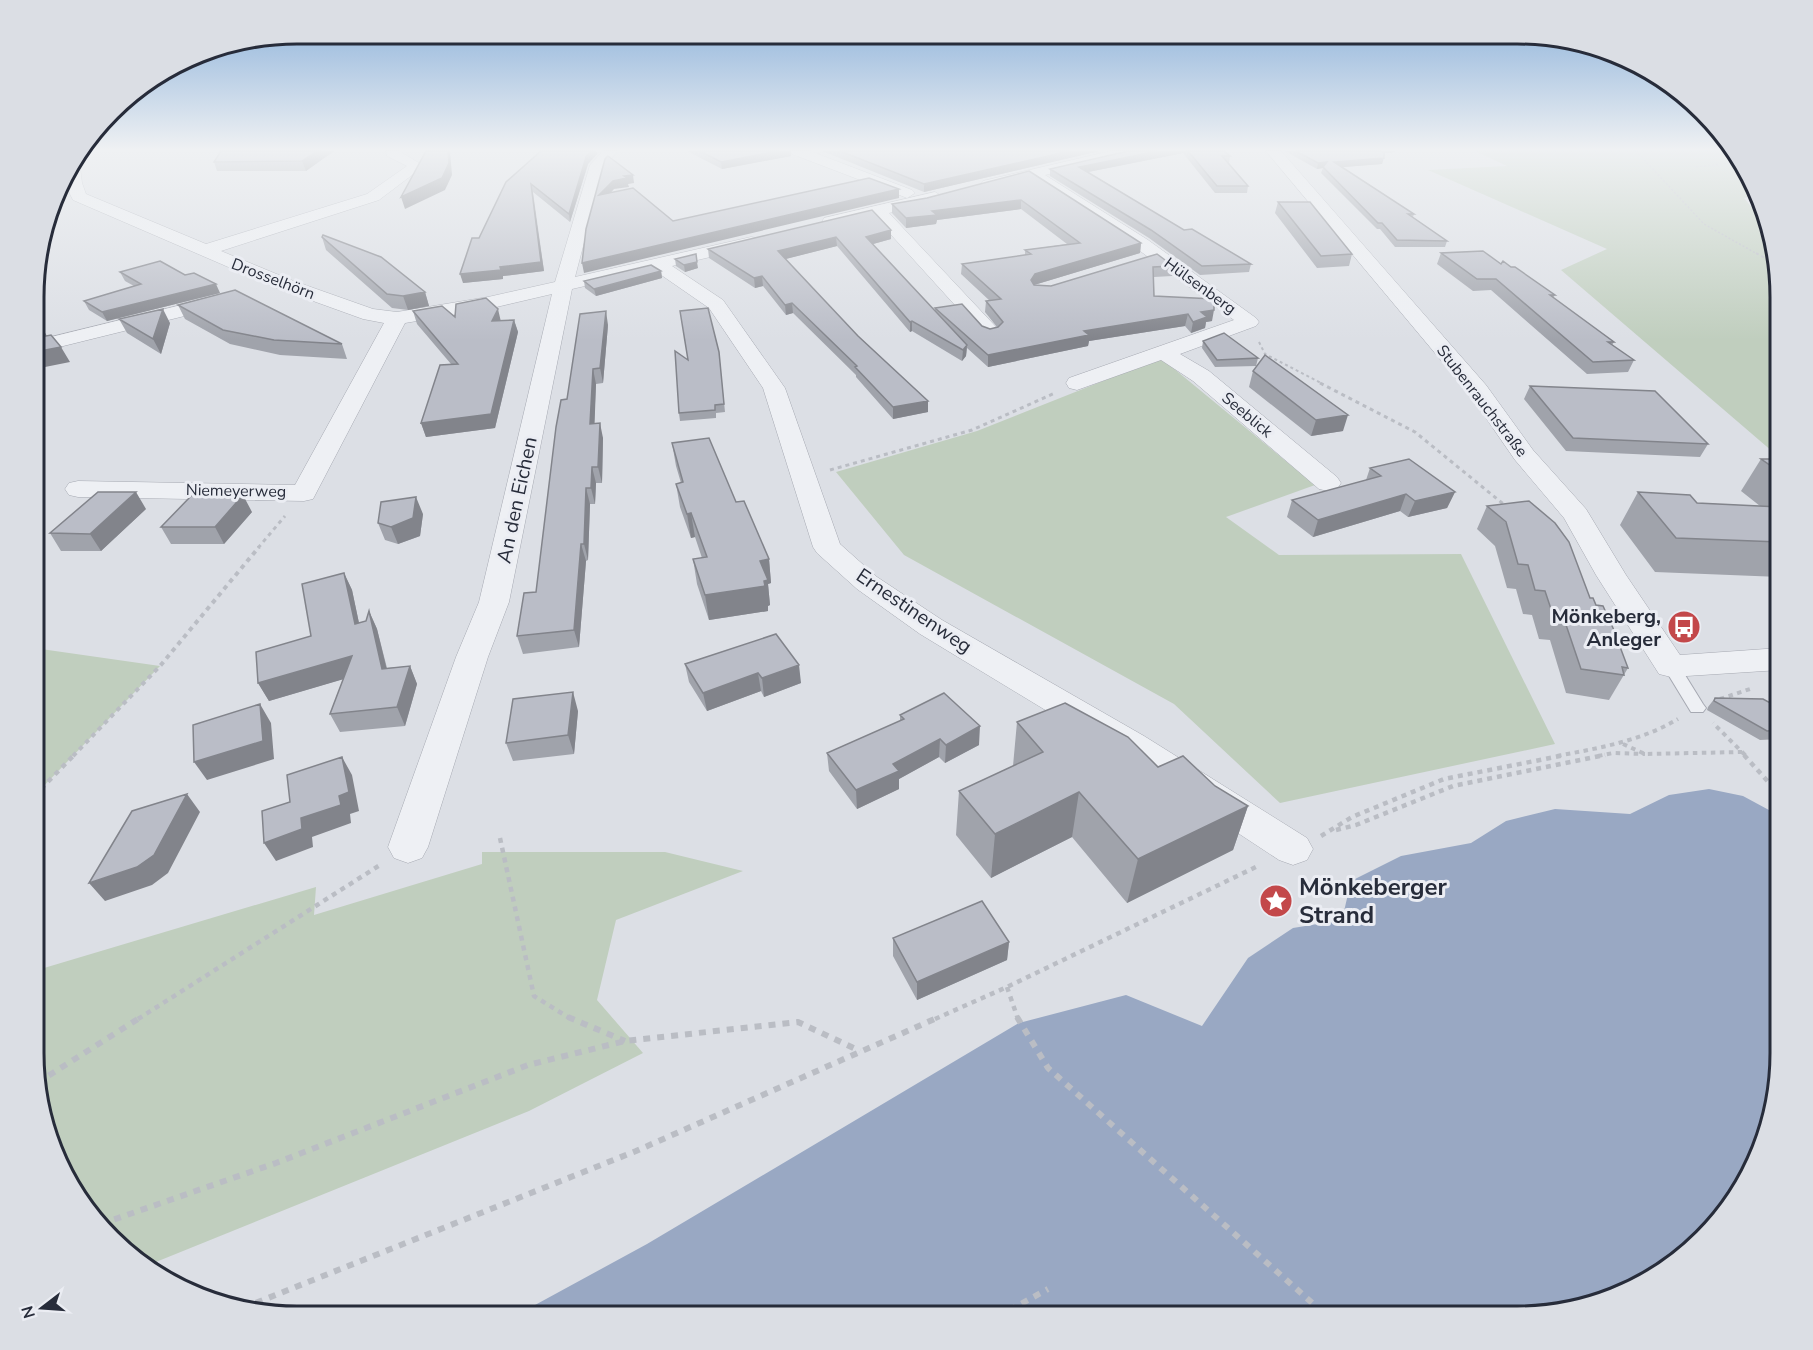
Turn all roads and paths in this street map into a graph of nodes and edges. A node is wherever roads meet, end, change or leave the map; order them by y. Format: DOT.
graph roads {
  1 [pos="118,214"];
  2 [pos="319,214"];
  3 [pos="583,214"];
  4 [pos="866,214"];
  5 [pos="881,214"];
  6 [pos="1099,214"];
  7 [pos="1327,214"];
  8 [pos="1695,214"];
  9 [pos="808,228"];
  10 [pos="762,239"];
  11 [pos="203,251"];
  12 [pos="1159,256"];
  13 [pos="1766,259"];
  14 [pos="1138,262"];
  15 [pos="658,264"];
  16 [pos="284,284"];
  17 [pos="563,286"];
  18 [pos="402,318"];
  19 [pos="1249,322"];
  20 [pos="990,332"];
  21 [pos="44,345"];
  22 [pos="1163,352"];
  23 [pos="1077,383"];
  24 [pos="803,477"];
  25 [pos="1328,483"];
  26 [pos="78,489"];
  27 [pos="304,492"];
  28 [pos="1515,514"];
  29 [pos="1770,659"];
  30 [pos="1671,666"];
  31 [pos="1761,685"];
  32 [pos="1697,708"];
  33 [pos="1622,743"];
  34 [pos="1742,752"];
  35 [pos="1645,754"];
  36 [pos="1770,784"];
  37 [pos="44,786"];
  38 [pos="1332,831"];
  39 [pos="500,838"];
  40 [pos="408,847"];
  41 [pos="1293,849"];
  42 [pos="1007,987"];
  43 [pos="626,1041"];
  44 [pos="861,1051"];
  45 [pos="45,1078"];
  46 [pos="107,1222"];
  47 [pos="1048,1288"];
  48 [pos="255,1303"];
  49 [pos="1016,1306"];
  50 [pos="1316,1306"];
  1 -- 11 [label="street, Drosselhörn"];
  2 -- 11 [label="street"];
  3 -- 17 [label="street, An den Eichen"];
  4 -- 9 [label="street"];
  5 -- 20 [label="street"];
  6 -- 12 [label="street, Hülsenberg"];
  7 -- 30 [label="street, Stubenrauchstraße"];
  8 -- 13 [label="path"];
  10 -- 15 [label="street, Drosselhörn"];
  11 -- 16 [label="street, Drosselhörn"];
  12 -- 14 [label="street"];
  12 -- 19 [label="street, Hülsenberg"];
  15 -- 17 [label="street, Drosselhörn"];
  15 -- 24 [label="street, Ernestinenweg"];
  16 -- 18 [label="street, Drosselhörn"];
  16 -- 21 [label="street"];
  17 -- 18 [label="street, Drosselhörn"];
  17 -- 40 [label="street, An den Eichen"];
  18 -- 27 [label="street, Niemeyerweg"];
  19 -- 22 [label="street"];
  19 -- 28 [label="path"];
  22 -- 23 [label="street"];
  22 -- 25 [label="street, Seeblick"];
  23 -- 24 [label="path"];
  24 -- 41 [label="street, Ernestinenweg"];
  26 -- 27 [label="street, Niemeyerweg"];
  27 -- 37 [label="path"];
  29 -- 30 [label="street"];
  30 -- 32 [label="lane"];
  31 -- 32 [label="path"];
  32 -- 33 [label="path"];
  32 -- 34 [label="path"];
  33 -- 35 [label="path"];
  33 -- 38 [label="path"];
  34 -- 35 [label="path"];
  34 -- 36 [label="path"];
  35 -- 38 [label="path"];
  38 -- 41 [label="path"];
  39 -- 43 [label="path"];
  40 -- 45 [label="path"];
  41 -- 42 [label="path"];
  42 -- 44 [label="path"];
  42 -- 50 [label="path"];
  43 -- 44 [label="path"];
  43 -- 46 [label="path"];
  44 -- 48 [label="path"];
  47 -- 49 [label="path"];
}
